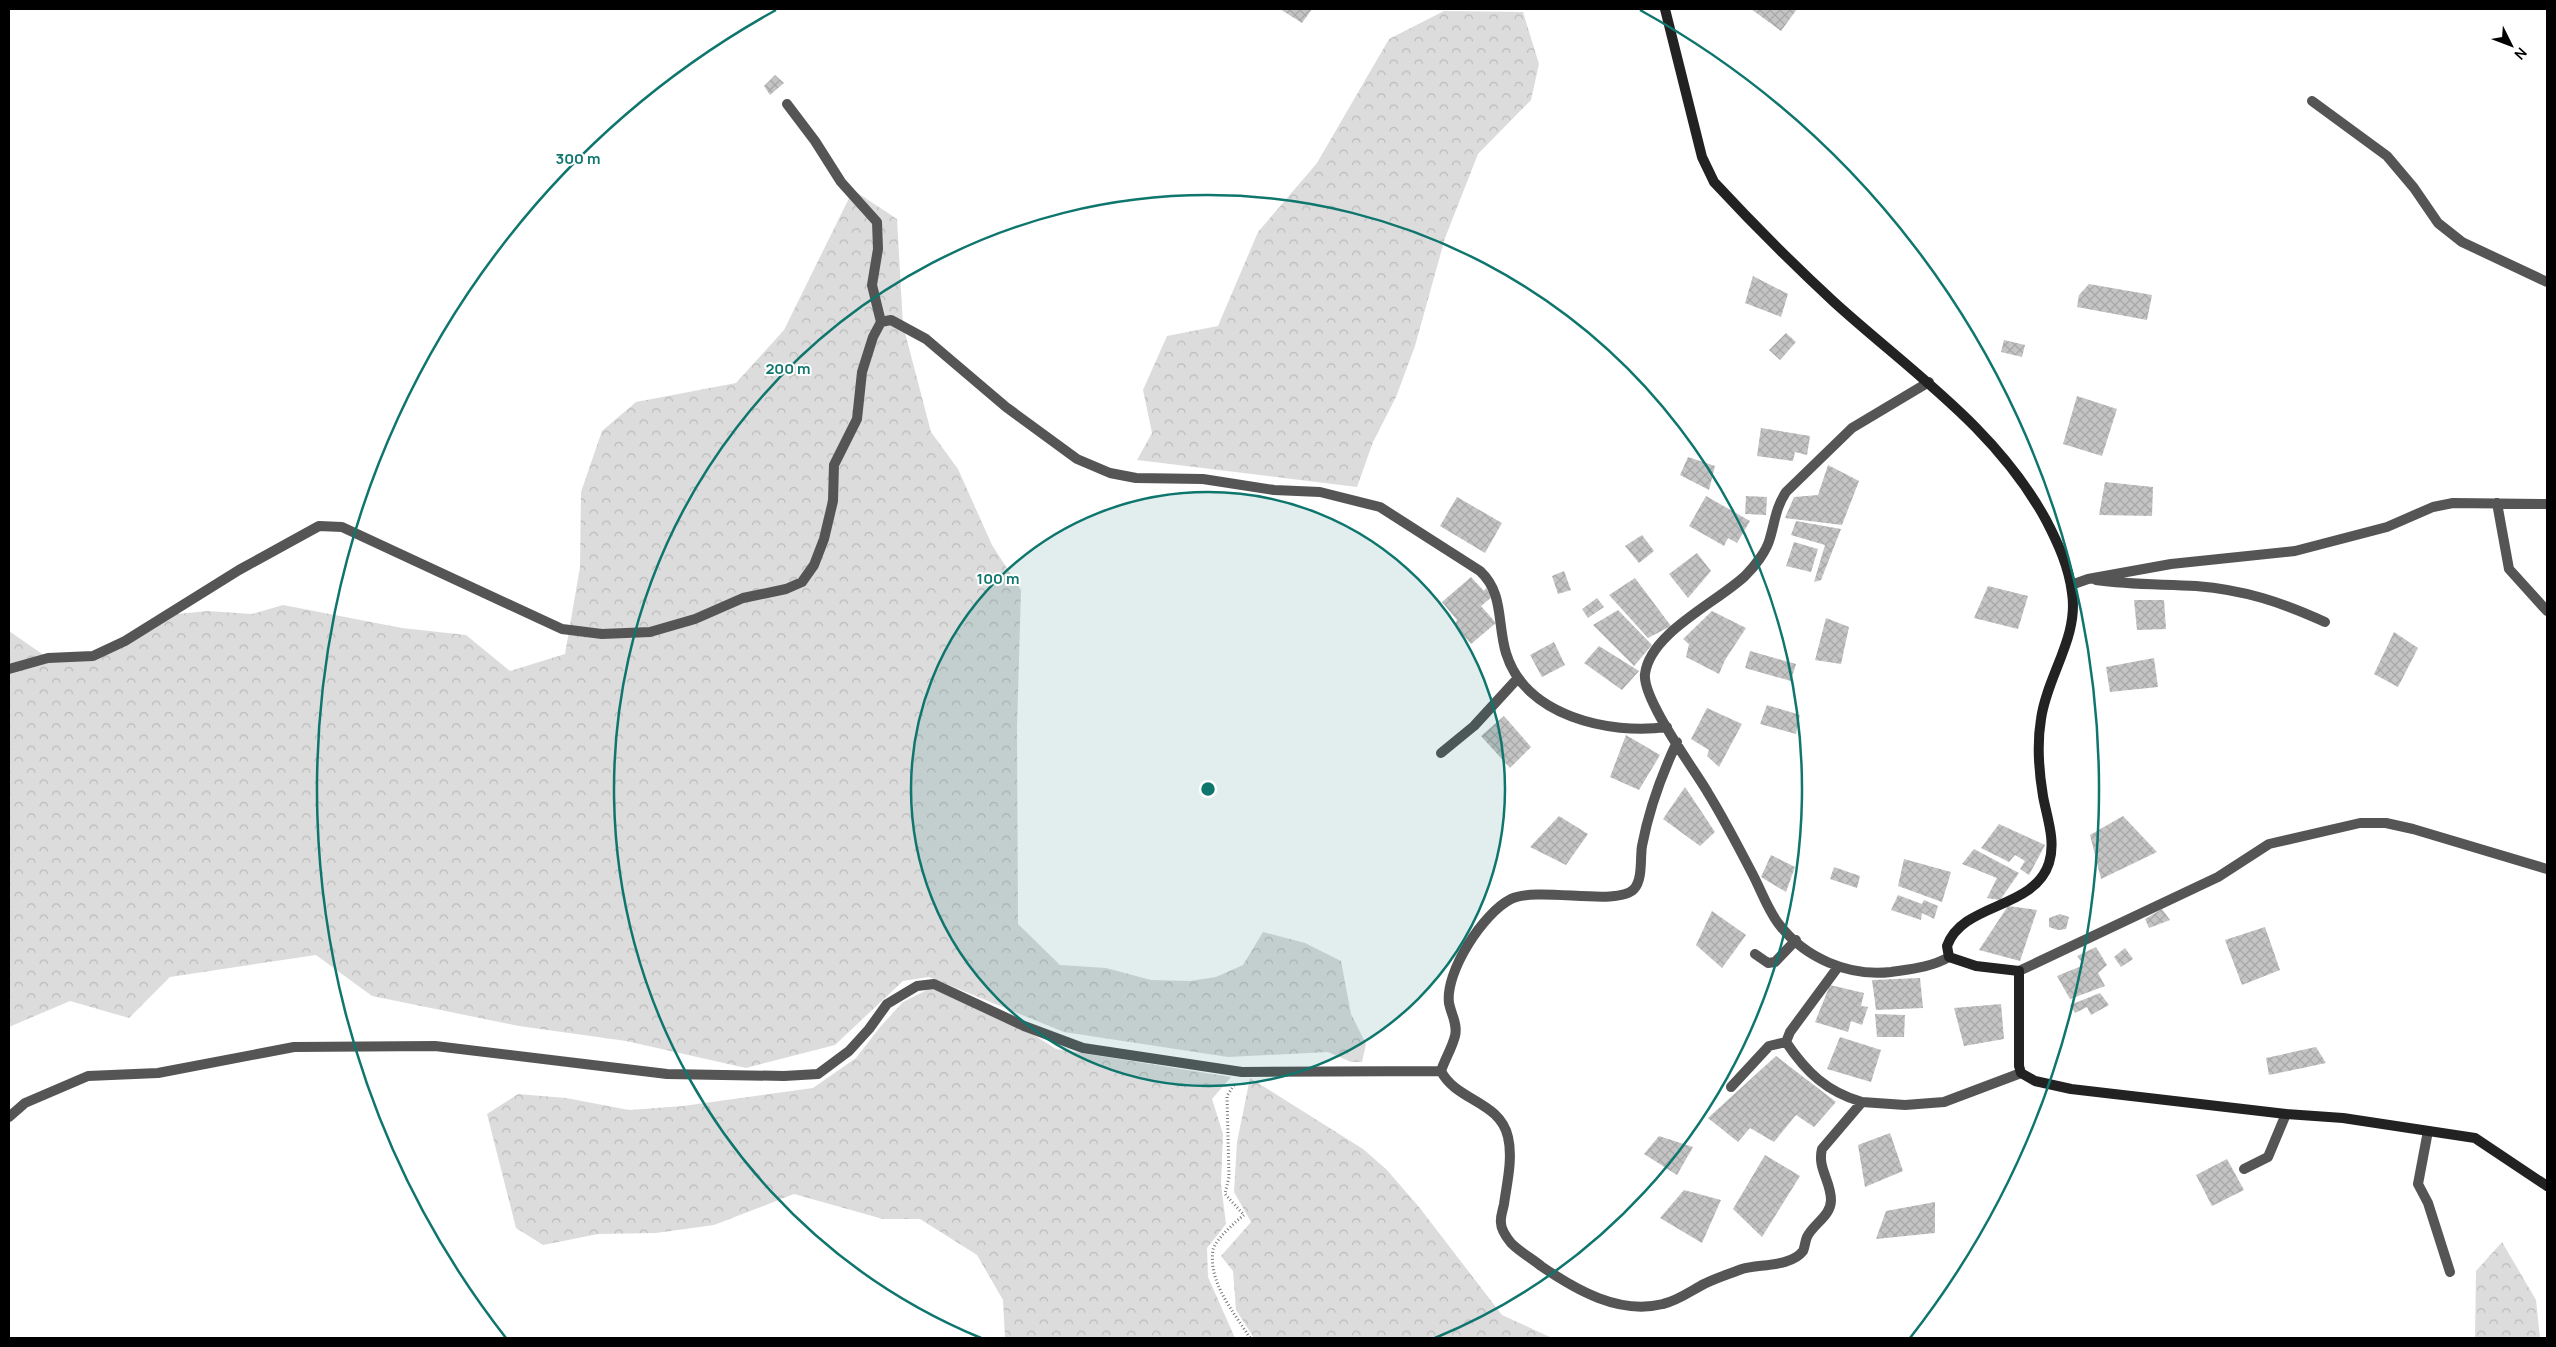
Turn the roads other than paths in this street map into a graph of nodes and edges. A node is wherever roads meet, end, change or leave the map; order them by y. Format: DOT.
graph roads {
  1 [pos="1665,9"];
  2 [pos="2312,101"];
  3 [pos="787,104"];
  4 [pos="2547,282"];
  5 [pos="882,322"];
  6 [pos="1930,382"];
  7 [pos="2497,503"];
  8 [pos="2547,504"];
  9 [pos="2088,578"];
  10 [pos="2070,585"];
  11 [pos="2547,611"];
  12 [pos="2325,622"];
  13 [pos="9,669"];
  14 [pos="1518,678"];
  15 [pos="1667,727"];
  16 [pos="1677,742"];
  17 [pos="1441,753"];
  18 [pos="2547,869"];
  19 [pos="1796,940"];
  20 [pos="1755,954"];
  21 [pos="1949,957"];
  22 [pos="1838,968"];
  23 [pos="2019,971"];
  24 [pos="1786,1042"];
  25 [pos="1441,1071"];
  26 [pos="2021,1073"];
  27 [pos="1731,1087"];
  28 [pos="1862,1102"];
  29 [pos="2286,1114"];
  30 [pos="9,1118"];
  31 [pos="2428,1131"];
  32 [pos="2244,1169"];
  33 [pos="2547,1186"];
  34 [pos="2450,1272"];
  1 -- 6 [label="street"];
  2 -- 4 [label="street"];
  3 -- 5 [label="street"];
  5 -- 13 [label="street"];
  5 -- 14 [label="street"];
  6 -- 10 [label="street"];
  6 -- 15 [label="street"];
  7 -- 8 [label="street"];
  7 -- 9 [label="street"];
  7 -- 11 [label="street"];
  9 -- 10 [label="street"];
  9 -- 12 [label="street"];
  10 -- 21 [label="street"];
  14 -- 15 [label="street"];
  14 -- 17 [label="street"];
  15 -- 16 [label="street"];
  16 -- 19 [label="street"];
  16 -- 25 [label="street"];
  18 -- 23 [label="street"];
  19 -- 20 [label="street"];
  19 -- 22 [label="street"];
  21 -- 22 [label="street"];
  21 -- 23 [label="street"];
  22 -- 24 [label="street"];
  23 -- 26 [label="street"];
  24 -- 27 [label="street"];
  24 -- 28 [label="street"];
  25 -- 28 [label="street"];
  25 -- 30 [label="street"];
  26 -- 28 [label="street"];
  26 -- 29 [label="street"];
  29 -- 31 [label="street"];
  29 -- 32 [label="street"];
  31 -- 33 [label="street"];
  31 -- 34 [label="street"];
}
